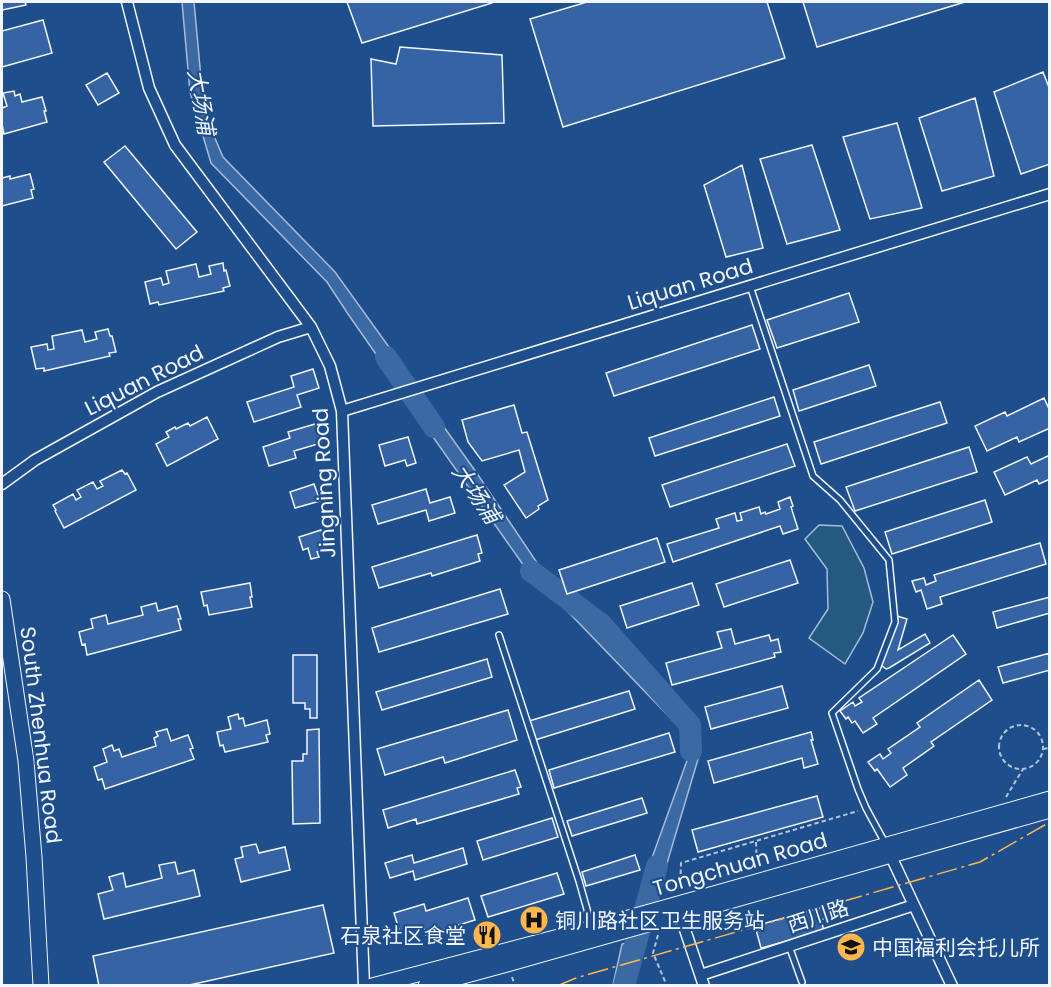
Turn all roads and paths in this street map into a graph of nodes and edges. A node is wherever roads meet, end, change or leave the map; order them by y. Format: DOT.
graph roads {
  1 [pos="126,2"];
  2 [pos="1050,194"];
  3 [pos="750,286"];
  4 [pos="311,327"];
  5 [pos="342,411"];
  6 [pos="2,484"];
  7 [pos="2,599"];
  8 [pos="499,635"];
  9 [pos="1050,748"];
  10 [pos="1043,749"];
  11 [pos="1023,769"];
  12 [pos="1050,799"];
  13 [pos="866,808"];
  14 [pos="1050,810"];
  15 [pos="994,814"];
  16 [pos="756,842"];
  17 [pos="888,850"];
  18 [pos="758,881"];
  19 [pos="914,905"];
  20 [pos="680,909"];
  21 [pos="660,917"];
  22 [pos="630,924"];
  23 [pos="593,928"];
  24 [pos="789,946"];
  25 [pos="702,980"];
  26 [pos="802,982"];
  27 [pos="41,986"];
  28 [pos="364,986"];
  29 [pos="372,986"];
  30 [pos="426,986"];
  31 [pos="667,986"];
  32 [pos="952,986"];
  1 -- 4 [label="street, Jingning Road"];
  2 -- 3 [label="street, Liquan Road"];
  3 -- 5 [label="street, Liquan Road"];
  3 -- 13 [label="lane"];
  4 -- 5 [label="street, Jingning Road"];
  4 -- 6 [label="street, Liquan Road"];
  5 -- 28 [label="street, Jingning Road"];
  7 -- 27 [label="main road, South Zhenhua Road"];
  8 -- 23 [label="lane"];
  9 -- 10 [label="path"];
  10 -- 11 [label="path"];
  10 -- 11 [label="path"];
  11 -- 15 [label="path"];
  12 -- 15 [label="main road, Tongchuan Road"];
  13 -- 16 [label="path"];
  13 -- 17 [label="lane"];
  14 -- 17 [label="main road, Tongchuan Road"];
  15 -- 17 [label="main road, Tongchuan Road"];
  16 -- 18 [label="path"];
  16 -- 20 [label="path"];
  17 -- 18 [label="main road, Tongchuan Road"];
  17 -- 19 [label="street"];
  17 -- 20 [label="main road, Tongchuan Road"];
  18 -- 20 [label="main road, Tongchuan Road"];
  19 -- 24 [label="street, 西川路"];
  19 -- 32 [label="street"];
  20 -- 21 [label="main road, Tongchuan Road"];
  20 -- 25 [label="street"];
  21 -- 22 [label="main road, Tongchuan Road"];
  21 -- 31 [label="path"];
  22 -- 23 [label="main road, Tongchuan Road"];
  22 -- 30 [label="main road, Tongchuan Road"];
  23 -- 29 [label="main road, Tongchuan Road"];
  24 -- 25 [label="street, 西川路"];
  24 -- 26 [label="lane"];
}
